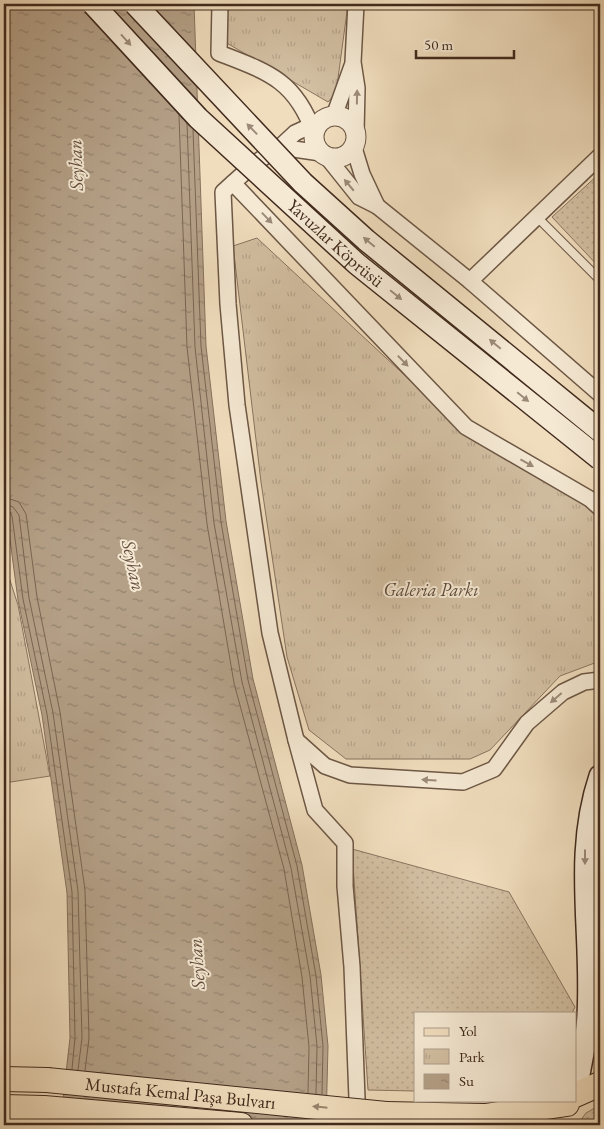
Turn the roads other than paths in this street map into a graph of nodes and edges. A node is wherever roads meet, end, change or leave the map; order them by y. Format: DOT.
graph roads {
  1 [pos="93,4"];
  2 [pos="135,4"];
  3 [pos="220,4"];
  4 [pos="356,4"];
  5 [pos="353,62"];
  6 [pos="320,124"];
  7 [pos="355,140"];
  8 [pos="280,147"];
  9 [pos="324,155"];
  10 [pos="600,156"];
  11 [pos="233,182"];
  12 [pos="377,206"];
  13 [pos="537,217"];
  14 [pos="600,280"];
  15 [pos="470,281"];
  16 [pos="600,394"];
  17 [pos="600,431"];
  18 [pos="600,459"];
  19 [pos="600,508"];
  20 [pos="600,680"];
  21 [pos="296,740"];
  22 [pos="600,776"];
  23 [pos="576,1078"];
  24 [pos="4,1079"];
  25 [pos="600,1084"];
  26 [pos="576,1096"];
  27 [pos="553,1102"];
  28 [pos="569,1102"];
  29 [pos="4,1108"];
  30 [pos="241,1125"];
  31 [pos="358,1125"];
  32 [pos="555,1125"];
  1 -- 18 [label="main road, Yavuzlar Köprüsü, one-way, bridge"];
  17 -- 2 [label="main road, Yavuzlar Köprüsü, one-way, bridge"];
  3 -- 6 [label="street"];
  4 -- 5 [label="street"];
  5 -- 6 [label="street"];
  7 -- 5 [label="street, one-way"];
  6 -- 7 [label="street"];
  6 -- 8 [label="street"];
  6 -- 9 [label="street"];
  7 -- 9 [label="street"];
  7 -- 12 [label="street"];
  8 -- 9 [label="street"];
  8 -- 11 [label="street"];
  12 -- 9 [label="street, one-way"];
  10 -- 13 [label="street"];
  11 -- 19 [label="street, one-way"];
  11 -- 21 [label="street"];
  12 -- 15 [label="street"];
  13 -- 14 [label="lane"];
  13 -- 15 [label="street"];
  15 -- 16 [label="street"];
  20 -- 21 [label="street, one-way"];
  21 -- 31 [label="street"];
  22 -- 23 [label="main road, one-way"];
  27 -- 24 [label="main road, Mustafa Kemal Paşa Bulvarı, one-way, bridge"];
  25 -- 26 [label="main road, Mustafa Kemal Paşa Bulvarı"];
  28 -- 32 [label="main road"];
  29 -- 30 [label="main road, Mustafa Kemal Paşa Bulvarı"];
}
